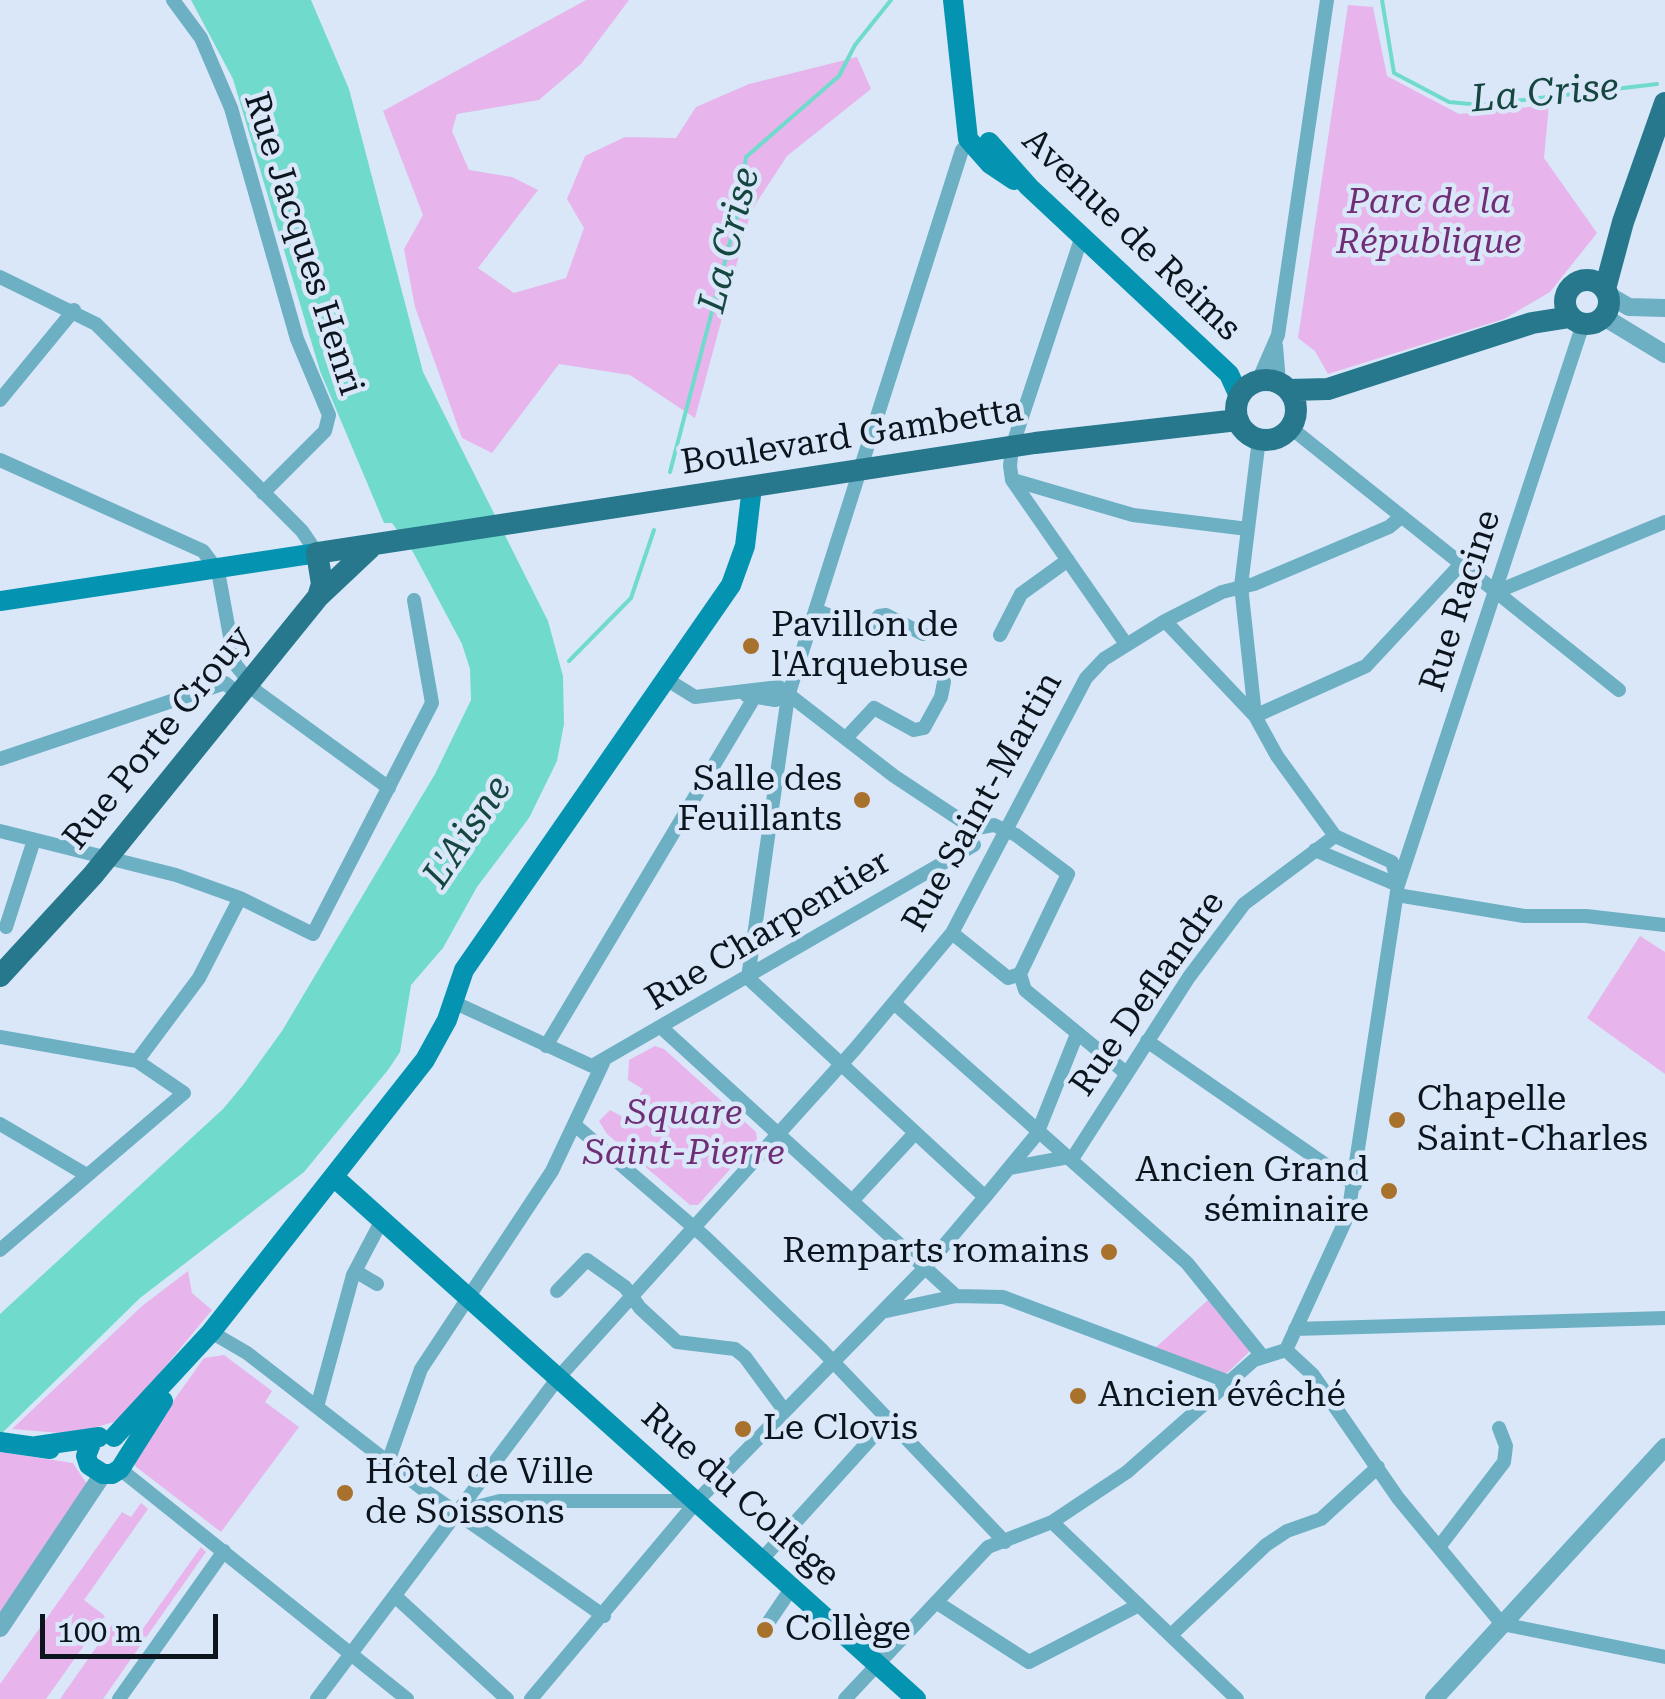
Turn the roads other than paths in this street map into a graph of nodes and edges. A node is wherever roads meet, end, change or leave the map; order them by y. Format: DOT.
graph roads {
  1 [pos="173,0"];
  2 [pos="953,0"];
  3 [pos="1327,0"];
  4 [pos="1665,103"];
  5 [pos="977,138"];
  6 [pos="1082,236"];
  7 [pos="0,277"];
  8 [pos="1591,303"];
  9 [pos="1665,308"];
  10 [pos="74,310"];
  11 [pos="1665,343"];
  12 [pos="1665,354"];
  13 [pos="1264,399"];
  14 [pos="0,400"];
  15 [pos="1259,439"];
  16 [pos="1012,447"];
  17 [pos="0,460"];
  18 [pos="860,471"];
  19 [pos="1012,480"];
  20 [pos="752,487"];
  21 [pos="263,494"];
  22 [pos="1401,516"];
  23 [pos="1665,522"];
  24 [pos="1248,529"];
  25 [pos="371,546"];
  26 [pos="307,555"];
  27 [pos="1068,560"];
  28 [pos="1461,564"];
  29 [pos="218,570"];
  30 [pos="1241,586"];
  31 [pos="1496,592"];
  32 [pos="318,597"];
  33 [pos="414,600"];
  34 [pos="0,601"];
  35 [pos="816,610"];
  36 [pos="1165,621"];
  37 [pos="923,634"];
  38 [pos="1000,635"];
  39 [pos="1126,644"];
  40 [pos="666,678"];
  41 [pos="236,680"];
  42 [pos="944,682"];
  43 [pos="1619,690"];
  44 [pos="748,696"];
  45 [pos="788,696"];
  46 [pos="1255,716"];
  47 [pos="846,738"];
  48 [pos="0,759"];
  49 [pos="390,788"];
  50 [pos="974,828"];
  51 [pos="1004,830"];
  52 [pos="0,831"];
  53 [pos="1335,836"];
  54 [pos="34,840"];
  55 [pos="974,845"];
  56 [pos="1315,850"];
  57 [pos="1409,852"];
  58 [pos="105,858"];
  59 [pos="990,859"];
  60 [pos="1392,862"];
  61 [pos="1398,890"];
  62 [pos="240,898"];
  63 [pos="1665,925"];
  64 [pos="3,927"];
  65 [pos="952,932"];
  66 [pos="33,938"];
  67 [pos="1020,974"];
  68 [pos="0,976"];
  69 [pos="748,978"];
  70 [pos="452,1001"];
  71 [pos="894,1003"];
  72 [pos="663,1029"];
  73 [pos="1077,1034"];
  74 [pos="0,1037"];
  75 [pos="1147,1042"];
  76 [pos="546,1046"];
  77 [pos="138,1060"];
  78 [pos="592,1064"];
  79 [pos="842,1064"];
  80 [pos="1126,1073"];
  81 [pos="0,1124"];
  82 [pos="576,1126"];
  83 [pos="916,1133"];
  84 [pos="1038,1134"];
  85 [pos="779,1135"];
  86 [pos="1067,1158"];
  87 [pos="1009,1168"];
  88 [pos="85,1174"];
  89 [pos="335,1178"];
  90 [pos="1355,1185"];
  91 [pos="985,1197"];
  92 [pos="852,1201"];
  93 [pos="379,1218"];
  94 [pos="694,1227"];
  95 [pos="1,1248"];
  96 [pos="925,1268"];
  97 [pos="355,1271"];
  98 [pos="377,1284"];
  99 [pos="557,1290"];
  100 [pos="956,1296"];
  101 [pos="468,1297"];
  102 [pos="632,1300"];
  103 [pos="881,1312"];
  104 [pos="1665,1318"];
  105 [pos="1296,1330"];
  106 [pos="211,1332"];
  107 [pos="1286,1350"];
  108 [pos="194,1352"];
  109 [pos="1263,1357"];
  110 [pos="832,1360"];
  111 [pos="558,1378"];
  112 [pos="1229,1382"];
  113 [pos="317,1407"];
  114 [pos="784,1410"];
  115 [pos="887,1421"];
  116 [pos="1499,1428"];
  117 [pos="114,1437"];
  118 [pos="0,1442"];
  119 [pos="1665,1448"];
  120 [pos="89,1449"];
  121 [pos="388,1462"];
  122 [pos="116,1466"];
  123 [pos="1378,1467"];
  124 [pos="698,1501"];
  125 [pos="460,1511"];
  126 [pos="1052,1522"];
  127 [pos="1005,1542"];
  128 [pos="1438,1546"];
  129 [pos="224,1551"];
  130 [pos="762,1558"];
  131 [pos="793,1586"];
  132 [pos="396,1597"];
  133 [pos="936,1602"];
  134 [pos="1139,1606"];
  135 [pos="604,1616"];
  136 [pos="1502,1624"];
  137 [pos="766,1626"];
  138 [pos="0,1628"];
  139 [pos="1171,1635"];
  140 [pos="354,1654"];
  141 [pos="1665,1657"];
  142 [pos="878,1664"];
  143 [pos="323,1697"];
  144 [pos="119,1699"];
  145 [pos="408,1699"];
  146 [pos="507,1699"];
  147 [pos="530,1699"];
  148 [pos="845,1699"];
  149 [pos="916,1699"];
  150 [pos="1237,1699"];
  151 [pos="1434,1699"];
  1 -- 21 [label="street, Rue Jacques Henri"];
  2 -- 5 [label="main road, Avenue de Reims"];
  3 -- 13 [label="street"];
  4 -- 8 [label="main road"];
  5 -- 6 [label="main road, Avenue de Reims"];
  5 -- 18 [label="street"];
  6 -- 13 [label="main road, Avenue de Reims"];
  6 -- 16 [label="street"];
  7 -- 10 [label="street"];
  8 -- 9 [label="street"];
  8 -- 11 [label="street"];
  8 -- 12 [label="street"];
  8 -- 13 [label="main road, Boulevard Gambetta"];
  8 -- 31 [label="street, Rue Racine"];
  10 -- 14 [label="street"];
  10 -- 21 [label="street"];
  13 -- 15 [label="main road"];
  13 -- 15 [label="main road"];
  13 -- 16 [label="main road, Boulevard Gambetta"];
  13 -- 22 [label="street"];
  15 -- 24 [label="street"];
  16 -- 18 [label="main road, Boulevard Gambetta"];
  16 -- 19 [label="street"];
  17 -- 29 [label="street"];
  18 -- 20 [label="main road, Boulevard Gambetta"];
  18 -- 35 [label="street"];
  19 -- 24 [label="street"];
  19 -- 27 [label="street"];
  20 -- 25 [label="main road, Boulevard Gambetta"];
  20 -- 40 [label="main road"];
  21 -- 26 [label="street"];
  22 -- 28 [label="street"];
  22 -- 30 [label="street, Rue Saint-Martin"];
  23 -- 31 [label="street"];
  24 -- 30 [label="street"];
  25 -- 26 [label="main road, Boulevard Gambetta"];
  25 -- 32 [label="main road, Rue Porte Crouy"];
  26 -- 29 [label="main road"];
  26 -- 32 [label="main road"];
  27 -- 38 [label="street"];
  27 -- 39 [label="street"];
  28 -- 31 [label="street"];
  28 -- 46 [label="street"];
  29 -- 34 [label="main road"];
  29 -- 41 [label="street"];
  30 -- 36 [label="street, Rue Saint-Martin"];
  30 -- 46 [label="street"];
  31 -- 43 [label="street"];
  31 -- 57 [label="street, Rue Racine"];
  32 -- 41 [label="main road, Rue Porte Crouy"];
  33 -- 49 [label="street"];
  35 -- 37 [label="street"];
  35 -- 45 [label="street"];
  36 -- 39 [label="street, Rue Saint-Martin"];
  36 -- 46 [label="street"];
  39 -- 51 [label="street, Rue Saint-Martin"];
  40 -- 44 [label="street"];
  40 -- 70 [label="main road"];
  41 -- 48 [label="street"];
  41 -- 49 [label="street"];
  41 -- 58 [label="main road, Rue Porte Crouy"];
  42 -- 47 [label="street"];
  44 -- 45 [label="street"];
  44 -- 76 [label="street"];
  45 -- 47 [label="street"];
  45 -- 69 [label="street"];
  46 -- 53 [label="street"];
  47 -- 50 [label="street"];
  49 -- 62 [label="street"];
  50 -- 51 [label="street"];
  50 -- 55 [label="street"];
  51 -- 59 [label="street, Rue Saint-Martin"];
  51 -- 67 [label="street"];
  52 -- 54 [label="street"];
  53 -- 56 [label="street, Rue Deflandre"];
  53 -- 60 [label="street"];
  54 -- 58 [label="street"];
  54 -- 64 [label="street"];
  55 -- 59 [label="street"];
  55 -- 69 [label="street, Rue Charpentier"];
  56 -- 61 [label="street"];
  56 -- 75 [label="street, Rue Deflandre"];
  57 -- 60 [label="street"];
  57 -- 61 [label="street, Rue Racine"];
  58 -- 62 [label="street"];
  58 -- 66 [label="main road, Rue Porte Crouy"];
  59 -- 65 [label="street, Rue Saint-Martin"];
  60 -- 61 [label="street"];
  61 -- 63 [label="street"];
  61 -- 90 [label="street"];
  62 -- 77 [label="street"];
  64 -- 66 [label="street"];
  65 -- 67 [label="street"];
  65 -- 71 [label="street, Rue Saint-Martin"];
  66 -- 68 [label="main road, Rue Porte Crouy"];
  67 -- 73 [label="street"];
  69 -- 72 [label="street, Rue Charpentier"];
  69 -- 79 [label="street"];
  70 -- 76 [label="street"];
  70 -- 89 [label="main road"];
  71 -- 79 [label="street, Rue Saint-Martin"];
  71 -- 84 [label="street"];
  72 -- 78 [label="street, Rue Charpentier"];
  72 -- 85 [label="street"];
  73 -- 80 [label="street"];
  73 -- 84 [label="street"];
  74 -- 77 [label="street"];
  75 -- 80 [label="street, Rue Deflandre"];
  75 -- 90 [label="street"];
  76 -- 78 [label="street"];
  77 -- 88 [label="street"];
  78 -- 82 [label="street"];
  79 -- 83 [label="street"];
  79 -- 85 [label="street, Rue Saint-Martin"];
  80 -- 86 [label="street, Rue Deflandre"];
  81 -- 88 [label="street"];
  82 -- 94 [label="street"];
  82 -- 101 [label="street"];
  83 -- 91 [label="street"];
  83 -- 92 [label="street"];
  84 -- 86 [label="street"];
  84 -- 87 [label="street"];
  85 -- 92 [label="street"];
  85 -- 94 [label="street, Rue Saint-Martin"];
  86 -- 87 [label="street"];
  86 -- 109 [label="street"];
  87 -- 91 [label="street"];
  88 -- 95 [label="street"];
  89 -- 93 [label="main road, Rue du Collège"];
  89 -- 106 [label="main road"];
  90 -- 105 [label="street"];
  91 -- 96 [label="street"];
  92 -- 96 [label="street"];
  93 -- 97 [label="street"];
  93 -- 101 [label="main road, Rue du Collège"];
  94 -- 102 [label="street, Rue Saint-Martin"];
  94 -- 110 [label="street"];
  96 -- 100 [label="street"];
  96 -- 103 [label="street"];
  97 -- 98 [label="street"];
  97 -- 113 [label="street"];
  99 -- 102 [label="street"];
  100 -- 103 [label="street"];
  100 -- 112 [label="street"];
  101 -- 111 [label="main road, Rue du Collège"];
  101 -- 121 [label="street"];
  102 -- 111 [label="street, Rue Saint-Martin"];
  102 -- 114 [label="street"];
  103 -- 110 [label="street"];
  104 -- 105 [label="street"];
  105 -- 107 [label="street"];
  106 -- 108 [label="main road"];
  106 -- 113 [label="street"];
  107 -- 109 [label="street"];
  107 -- 123 [label="street"];
  108 -- 117 [label="main road"];
  108 -- 122 [label="main road"];
  109 -- 112 [label="street"];
  110 -- 114 [label="street"];
  110 -- 115 [label="street"];
  111 -- 124 [label="main road, Rue du Collège"];
  111 -- 125 [label="street, Rue Saint-Martin"];
  112 -- 126 [label="street"];
  113 -- 121 [label="street"];
  114 -- 124 [label="street"];
  115 -- 127 [label="street"];
  115 -- 130 [label="street"];
  116 -- 128 [label="street"];
  117 -- 120 [label="main road"];
  117 -- 122 [label="main road"];
  118 -- 120 [label="main road"];
  119 -- 136 [label="street"];
  120 -- 122 [label="main road"];
  121 -- 125 [label="street"];
  122 -- 129 [label="street"];
  122 -- 138 [label="street"];
  123 -- 128 [label="street"];
  123 -- 139 [label="street"];
  124 -- 125 [label="street"];
  124 -- 130 [label="main road, Rue du Collège"];
  124 -- 135 [label="street"];
  125 -- 132 [label="street, Rue Saint-Martin"];
  125 -- 135 [label="street"];
  126 -- 127 [label="street"];
  126 -- 134 [label="street"];
  127 -- 133 [label="street"];
  128 -- 136 [label="street"];
  129 -- 140 [label="street"];
  129 -- 144 [label="street"];
  130 -- 131 [label="main road, Rue du Collège"];
  131 -- 137 [label="street"];
  131 -- 142 [label="main road, Rue du Collège"];
  132 -- 140 [label="street, Rue Saint-Martin"];
  132 -- 146 [label="street"];
  133 -- 134 [label="street"];
  133 -- 142 [label="street"];
  134 -- 139 [label="street"];
  135 -- 147 [label="street"];
  136 -- 141 [label="street"];
  136 -- 151 [label="street"];
  139 -- 150 [label="street"];
  140 -- 143 [label="street, Rue Saint-Martin"];
  140 -- 145 [label="street"];
  142 -- 148 [label="street"];
  142 -- 149 [label="main road, Rue du Collège"];
}
